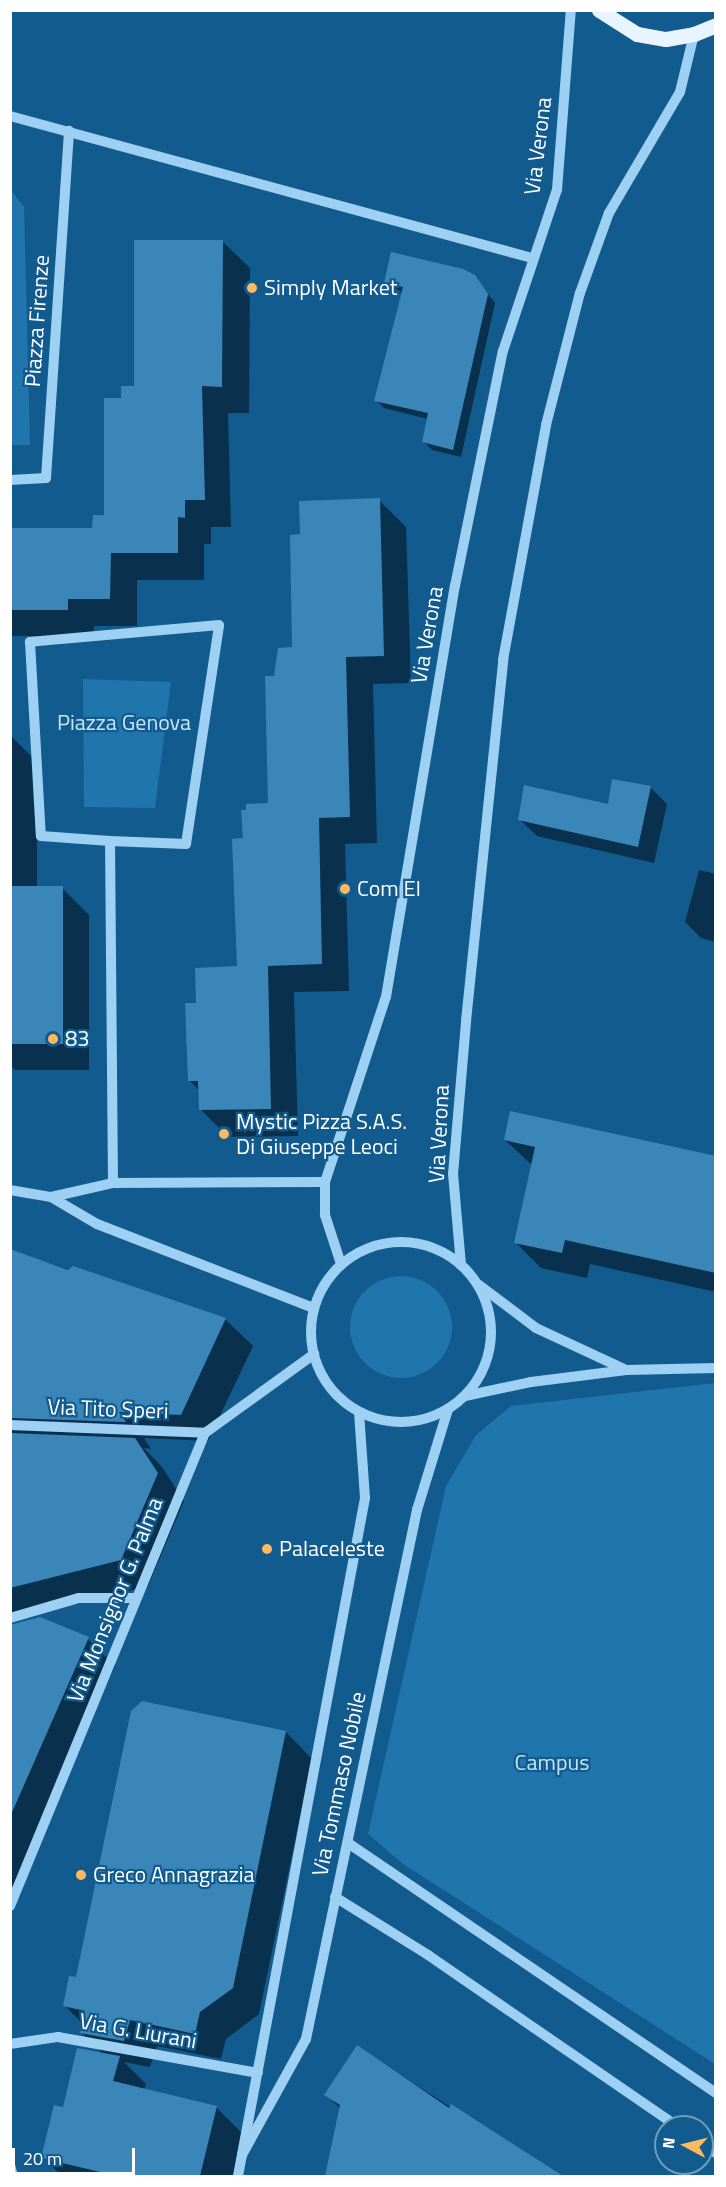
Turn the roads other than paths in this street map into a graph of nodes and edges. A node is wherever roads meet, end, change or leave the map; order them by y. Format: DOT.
graph roads {
  1 [pos="571,10"];
  2 [pos="599,10"];
  3 [pos="715,26"];
  4 [pos="694,34"];
  5 [pos="10,116"];
  6 [pos="69,131"];
  7 [pos="532,258"];
  8 [pos="10,480"];
  9 [pos="110,842"];
  10 [pos="325,1182"];
  11 [pos="113,1183"];
  12 [pos="10,1190"];
  13 [pos="51,1197"];
  14 [pos="341,1264"];
  15 [pos="461,1264"];
  16 [pos="478,1284"];
  17 [pos="314,1308"];
  18 [pos="314,1354"];
  19 [pos="716,1368"];
  20 [pos="626,1370"];
  21 [pos="465,1396"];
  22 [pos="448,1409"];
  23 [pos="359,1412"];
  24 [pos="10,1425"];
  25 [pos="205,1433"];
  26 [pos="134,1598"];
  27 [pos="10,1618"];
  28 [pos="348,1843"];
  29 [pos="335,1898"];
  30 [pos="10,1906"];
  31 [pos="10,2044"];
  32 [pos="258,2073"];
  33 [pos="716,2093"];
  34 [pos="661,2115"];
  35 [pos="242,2155"];
  36 [pos="10,2165"];
  37 [pos="14,2176"];
  38 [pos="238,2176"];
  1 -- 7 [label="street, Via Verona"];
  2 -- 4 [label="main road"];
  3 -- 4 [label="main road"];
  4 -- 15 [label="street, Via Verona"];
  5 -- 6 [label="street"];
  6 -- 7 [label="street"];
  6 -- 8 [label="street, Piazza Firenze"];
  7 -- 10 [label="street, Via Verona"];
  9 -- 9 [label="street"];
  9 -- 11 [label="street"];
  10 -- 11 [label="street"];
  10 -- 14 [label="street, Via Verona"];
  11 -- 13 [label="street"];
  12 -- 13 [label="street"];
  13 -- 17 [label="street"];
  14 -- 15 [label="street"];
  14 -- 17 [label="street"];
  15 -- 16 [label="street"];
  16 -- 20 [label="street"];
  16 -- 21 [label="street"];
  17 -- 18 [label="street"];
  18 -- 23 [label="street"];
  18 -- 25 [label="street"];
  19 -- 20 [label="street"];
  20 -- 21 [label="street"];
  21 -- 22 [label="street"];
  22 -- 23 [label="street"];
  22 -- 28 [label="street, Via Tommaso Nobile"];
  23 -- 32 [label="street, Via Tommaso Nobile"];
  24 -- 25 [label="street, Via Tito Speri"];
  25 -- 26 [label="street, Via Monsignor G. Palma"];
  26 -- 27 [label="street"];
  26 -- 30 [label="street, Via Monsignor G. Palma"];
  28 -- 29 [label="street, Via Tommaso Nobile"];
  28 -- 33 [label="street"];
  29 -- 34 [label="street"];
  29 -- 35 [label="street, Via Tommaso Nobile"];
  31 -- 32 [label="street, Via G. Liurani"];
  32 -- 35 [label="street, Via Tommaso Nobile"];
  35 -- 38 [label="street, Via Tommaso Nobile"];
  36 -- 37 [label="street"];
}
